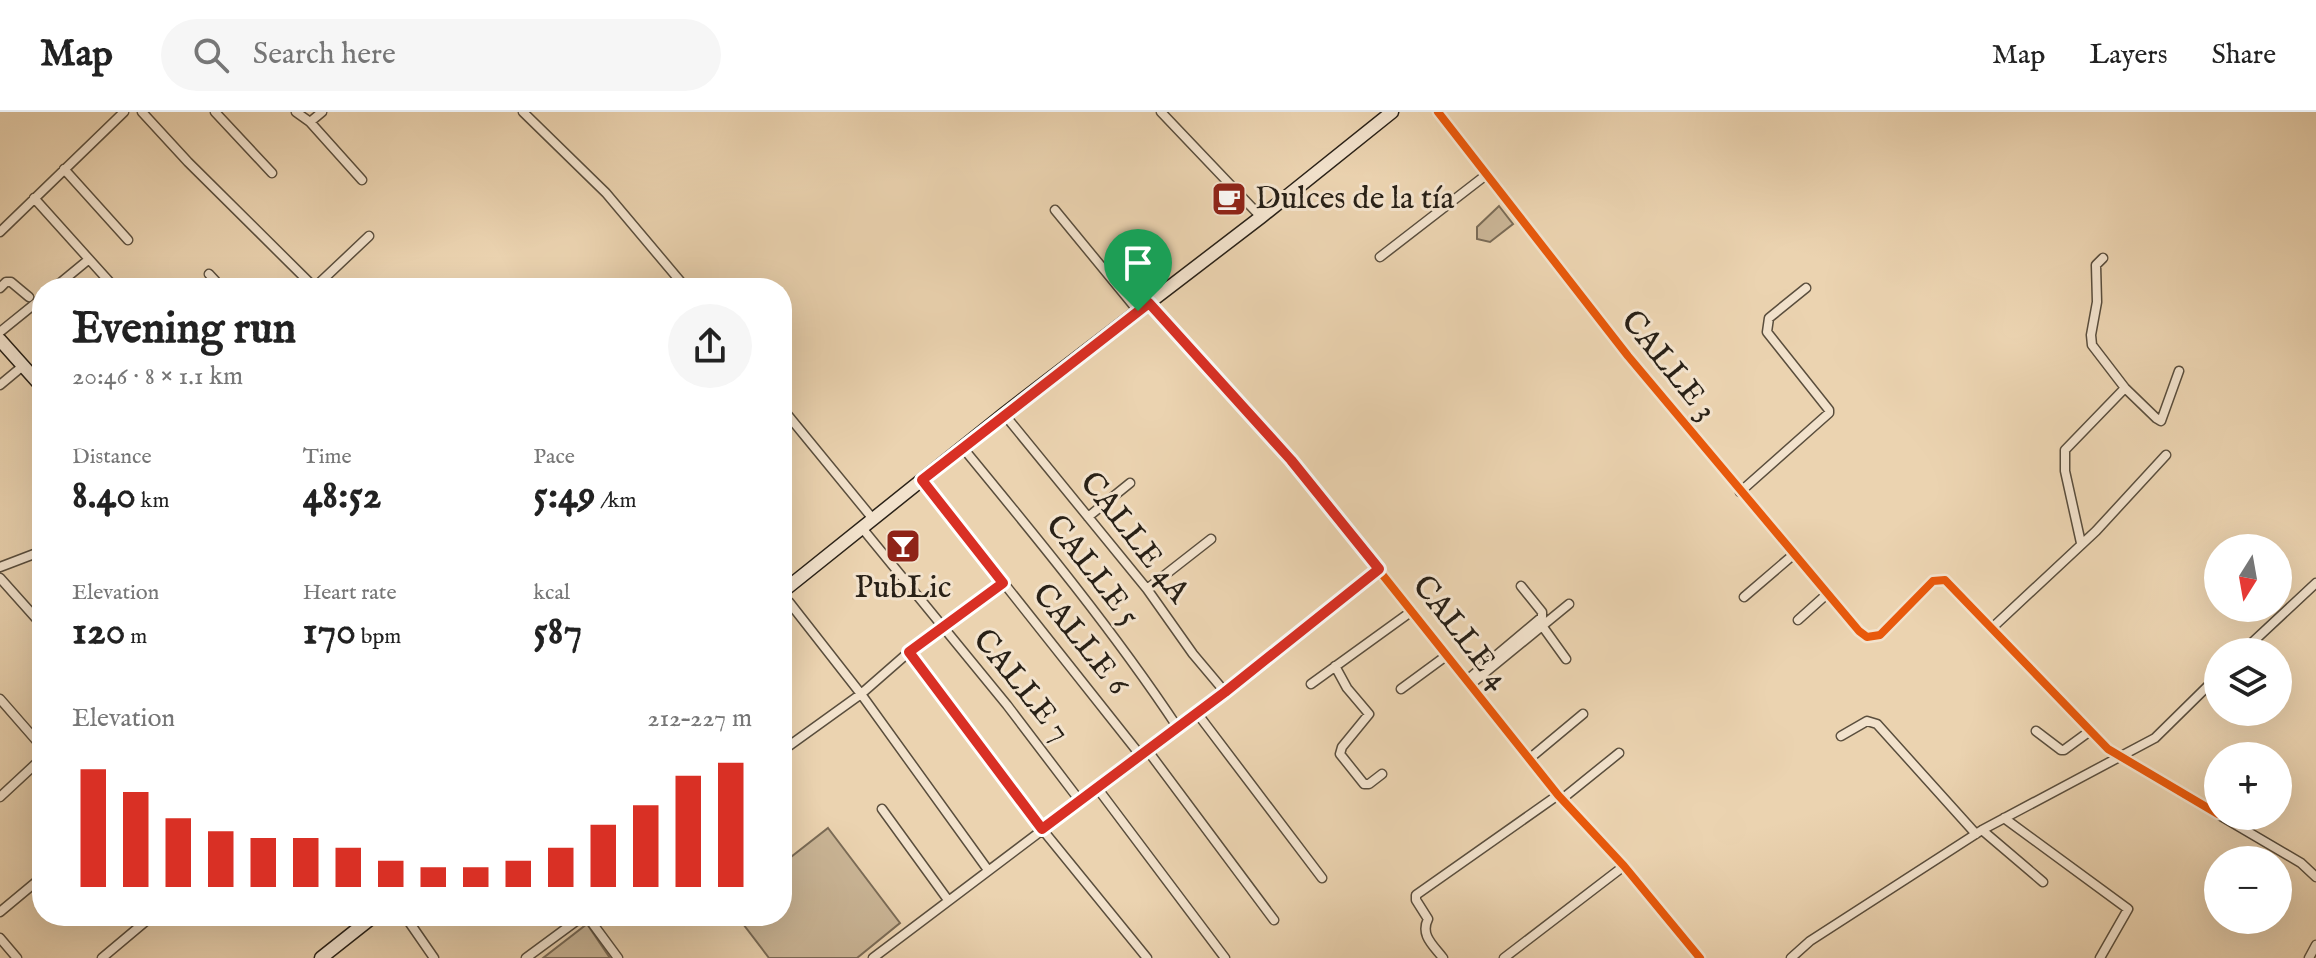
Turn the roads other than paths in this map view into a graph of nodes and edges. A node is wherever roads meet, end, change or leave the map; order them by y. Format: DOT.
graph roads {
  1 [pos="124,112"];
  2 [pos="142,112"];
  3 [pos="215,112"];
  4 [pos="296,112"];
  5 [pos="322,112"];
  6 [pos="1161,112"];
  7 [pos="1392,112"];
  8 [pos="1438,112"];
  9 [pos="526,116"];
  10 [pos="310,122"];
  11 [pos="64,169"];
  12 [pos="272,173"];
  13 [pos="1486,175"];
  14 [pos="362,180"];
  15 [pos="34,198"];
  16 [pos="1055,210"];
  17 [pos="1261,217"];
  18 [pos="0,232"];
  19 [pos="369,236"];
  20 [pos="128,240"];
  21 [pos="1380,257"];
  22 [pos="2103,258"];
  23 [pos="88,260"];
  24 [pos="209,274"];
  25 [pos="66,278"];
  26 [pos="105,278"];
  27 [pos="213,278"];
  28 [pos="305,278"];
  29 [pos="325,278"];
  30 [pos="678,278"];
  31 [pos="0,288"];
  32 [pos="1806,288"];
  33 [pos="29,297"];
  34 [pos="32,306"];
  35 [pos="1144,307"];
  36 [pos="0,332"];
  37 [pos="0,340"];
  38 [pos="25,365"];
  39 [pos="2179,371"];
  40 [pos="32,374"];
  41 [pos="0,385"];
  42 [pos="2125,388"];
  43 [pos="1004,414"];
  44 [pos="792,420"];
  45 [pos="963,448"];
  46 [pos="2166,455"];
  47 [pos="922,480"];
  48 [pos="1130,483"];
  49 [pos="1740,492"];
  50 [pos="1088,517"];
  51 [pos="873,519"];
  52 [pos="862,528"];
  53 [pos="1211,539"];
  54 [pos="2081,543"];
  55 [pos="32,555"];
  56 [pos="1793,555"];
  57 [pos="0,567"];
  58 [pos="1379,569"];
  59 [pos="0,578"];
  60 [pos="1003,583"];
  61 [pos="2316,583"];
  62 [pos="1521,586"];
  63 [pos="1147,589"];
  64 [pos="792,591"];
  65 [pos="1827,594"];
  66 [pos="1744,597"];
  67 [pos="1569,604"];
  68 [pos="792,606"];
  69 [pos="1412,611"];
  70 [pos="32,614"];
  71 [pos="1798,620"];
  72 [pos="1543,627"];
  73 [pos="1992,628"];
  74 [pos="943,629"];
  75 [pos="2257,638"];
  76 [pos="909,652"];
  77 [pos="1446,656"];
  78 [pos="1566,659"];
  79 [pos="1335,666"];
  80 [pos="1469,683"];
  81 [pos="1311,684"];
  82 [pos="1401,689"];
  83 [pos="2204,690"];
  84 [pos="1225,692"];
  85 [pos="861,694"];
  86 [pos="0,699"];
  87 [pos="1197,713"];
  88 [pos="1583,714"];
  89 [pos="1178,728"];
  90 [pos="2036,731"];
  91 [pos="2090,731"];
  92 [pos="32,736"];
  93 [pos="1841,736"];
  94 [pos="792,744"];
  95 [pos="1144,753"];
  96 [pos="1619,753"];
  97 [pos="2118,756"];
  98 [pos="1529,759"];
  99 [pos="32,767"];
  100 [pos="1382,774"];
  101 [pos="1098,789"];
  102 [pos="0,797"];
  103 [pos="1560,797"];
  104 [pos="1080,801"];
  105 [pos="2204,806"];
  106 [pos="882,809"];
  107 [pos="2004,818"];
  108 [pos="1042,829"];
  109 [pos="2245,830"];
  110 [pos="1979,832"];
  111 [pos="1624,866"];
  112 [pos="988,870"];
  113 [pos="2316,877"];
  114 [pos="1322,878"];
  115 [pos="2043,882"];
  116 [pos="32,885"];
  117 [pos="948,900"];
  118 [pos="0,912"];
  119 [pos="1274,920"];
  120 [pos="140,926"];
  121 [pos="361,926"];
  122 [pos="412,926"];
  123 [pos="571,926"];
  124 [pos="593,926"];
  125 [pos="0,938"];
  126 [pos="2316,945"];
  127 [pos="17,958"];
  128 [pos="102,958"];
  129 [pos="321,958"];
  130 [pos="434,958"];
  131 [pos="526,958"];
  132 [pos="618,958"];
  133 [pos="873,958"];
  134 [pos="1147,958"];
  135 [pos="1225,958"];
  136 [pos="1443,958"];
  137 [pos="1504,958"];
  138 [pos="1700,958"];
  139 [pos="1791,958"];
  140 [pos="2100,958"];
  141 [pos="2309,958"];
  1 -- 11 [label="street"];
  2 -- 28 [label="street"];
  3 -- 12 [label="street"];
  4 -- 10 [label="street"];
  5 -- 10 [label="street"];
  6 -- 17 [label="street"];
  7 -- 17 [label="main road"];
  8 -- 13 [label="street, CALLE 3"];
  9 -- 30 [label="street"];
  10 -- 14 [label="street"];
  11 -- 15 [label="street"];
  11 -- 20 [label="street"];
  13 -- 21 [label="street"];
  13 -- 49 [label="street, CALLE 3"];
  15 -- 18 [label="street"];
  15 -- 23 [label="street"];
  16 -- 35 [label="street, CALLE 4"];
  17 -- 35 [label="main road"];
  19 -- 29 [label="street"];
  22 -- 42 [label="street"];
  23 -- 25 [label="street"];
  23 -- 26 [label="street"];
  24 -- 27 [label="street"];
  31 -- 33 [label="street"];
  32 -- 49 [label="street"];
  34 -- 36 [label="street"];
  35 -- 43 [label="main road"];
  35 -- 58 [label="street, CALLE 4"];
  37 -- 38 [label="main road"];
  38 -- 40 [label="main road"];
  38 -- 41 [label="street"];
  39 -- 42 [label="street"];
  42 -- 54 [label="street"];
  43 -- 45 [label="main road"];
  43 -- 50 [label="street, CALLE 4A"];
  44 -- 51 [label="street"];
  45 -- 47 [label="main road"];
  45 -- 89 [label="street, CALLE 5"];
  46 -- 54 [label="street"];
  47 -- 51 [label="main road"];
  47 -- 60 [label="street, CALLE 6"];
  48 -- 50 [label="street"];
  49 -- 56 [label="street, CALLE 3"];
  50 -- 63 [label="street, CALLE 4A"];
  51 -- 52 [label="main road"];
  52 -- 64 [label="main road"];
  52 -- 74 [label="street, CALLE 7"];
  53 -- 63 [label="street"];
  54 -- 73 [label="street"];
  55 -- 57 [label="street"];
  56 -- 65 [label="street, CALLE 3"];
  56 -- 66 [label="street"];
  58 -- 69 [label="street, CALLE 4"];
  58 -- 84 [label="street"];
  59 -- 70 [label="street"];
  60 -- 74 [label="street"];
  60 -- 95 [label="street, CALLE 6"];
  61 -- 75 [label="street"];
  62 -- 80 [label="street"];
  63 -- 84 [label="street, CALLE 4A"];
  65 -- 71 [label="street"];
  65 -- 73 [label="street, CALLE 3"];
  67 -- 72 [label="street"];
  68 -- 85 [label="street"];
  69 -- 77 [label="street, CALLE 4"];
  69 -- 79 [label="street"];
  72 -- 78 [label="street"];
  72 -- 80 [label="street"];
  73 -- 91 [label="street"];
  74 -- 76 [label="street"];
  74 -- 104 [label="street, CALLE 7"];
  76 -- 85 [label="street"];
  76 -- 108 [label="street"];
  77 -- 80 [label="street, CALLE 4"];
  77 -- 82 [label="street"];
  79 -- 81 [label="street"];
  79 -- 100 [label="street"];
  80 -- 98 [label="street, CALLE 4"];
  83 -- 97 [label="street"];
  84 -- 87 [label="street"];
  85 -- 94 [label="street"];
  85 -- 112 [label="street"];
  86 -- 92 [label="street"];
  87 -- 89 [label="street"];
  87 -- 114 [label="street"];
  88 -- 98 [label="street"];
  89 -- 95 [label="street"];
  90 -- 91 [label="street"];
  91 -- 97 [label="street"];
  93 -- 110 [label="street"];
  95 -- 101 [label="street"];
  95 -- 119 [label="street, CALLE 6"];
  96 -- 103 [label="street"];
  97 -- 105 [label="street"];
  97 -- 107 [label="street"];
  98 -- 103 [label="street, CALLE 4"];
  99 -- 102 [label="street"];
  101 -- 104 [label="street"];
  101 -- 135 [label="street"];
  103 -- 111 [label="street, CALLE 4"];
  103 -- 136 [label="street"];
  104 -- 108 [label="street"];
  106 -- 117 [label="street"];
  107 -- 110 [label="street"];
  107 -- 140 [label="street"];
  108 -- 112 [label="street"];
  108 -- 134 [label="street"];
  109 -- 113 [label="street"];
  110 -- 115 [label="street"];
  110 -- 139 [label="street"];
  111 -- 137 [label="street"];
  111 -- 138 [label="street, CALLE 4"];
  112 -- 117 [label="street"];
  116 -- 118 [label="street"];
  117 -- 133 [label="street"];
  120 -- 128 [label="street"];
  121 -- 129 [label="main road"];
  122 -- 130 [label="street"];
  123 -- 131 [label="street"];
  124 -- 132 [label="street"];
  125 -- 127 [label="street"];
  126 -- 141 [label="street"];
}
